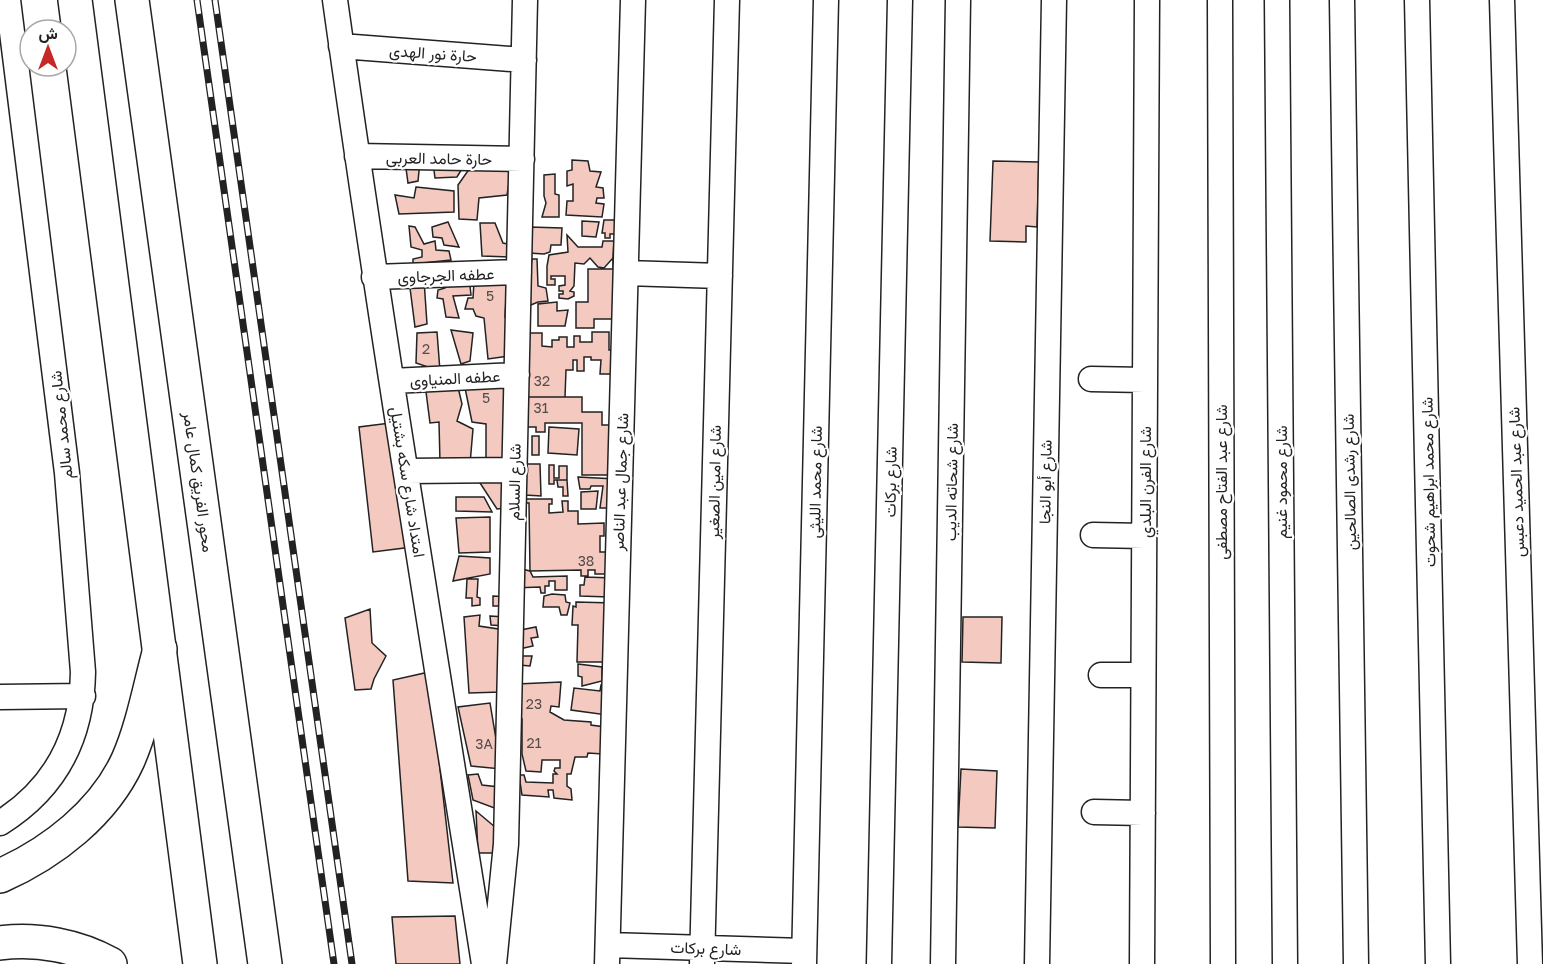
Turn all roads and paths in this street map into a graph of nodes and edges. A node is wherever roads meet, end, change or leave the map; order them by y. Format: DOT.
graph roads {
  1 [pos="8,0"];
  2 [pos="75,0"];
  3 [pos="132,0"];
  4 [pos="335,0"];
  5 [pos="525,0"];
  6 [pos="633,0"];
  7 [pos="727,0"];
  8 [pos="826,0"];
  9 [pos="900,0"];
  10 [pos="958,0"];
  11 [pos="1054,0"];
  12 [pos="1147,0"];
  13 [pos="1220,0"];
  14 [pos="1278,0"];
  15 [pos="1342,0"];
  16 [pos="1417,0"];
  17 [pos="1502,0"];
  18 [pos="341,46"];
  19 [pos="524,60"];
  20 [pos="357,156"];
  21 [pos="522,159"];
  22 [pos="519,272"];
  23 [pos="626,273"];
  24 [pos="720,276"];
  25 [pos="374,277"];
  26 [pos="517,375"];
  27 [pos="1091,379"];
  28 [pos="1145,380"];
  29 [pos="392,381"];
  30 [pos="514,470"];
  31 [pos="406,471"];
  32 [pos="1093,535"];
  33 [pos="1144,536"];
  34 [pos="160,649"];
  35 [pos="1101,675"];
  36 [pos="1143,675"];
  37 [pos="83,696"];
  38 [pos="0,697"];
  39 [pos="1094,812"];
  40 [pos="1143,813"];
  41 [pos="0,823"];
  42 [pos="0,876"];
  43 [pos="0,943"];
  44 [pos="608,955"];
  45 [pos="702,956"];
  46 [pos="804,957"];
  47 [pos="110,964"];
  48 [pos="200,964"];
  49 [pos="265,964"];
  50 [pos="484,964"];
  51 [pos="494,964"];
  52 [pos="879,964"];
  53 [pos="943,964"];
  54 [pos="1037,964"];
  55 [pos="1142,964"];
  56 [pos="1222,964"];
  57 [pos="1285,964"];
  58 [pos="1356,964"];
  59 [pos="1438,964"];
  60 [pos="1530,964"];
  1 -- 37 [label="street, شارع محمد سالم"];
  2 -- 34 [label="main road"];
  3 -- 49 [label="main road, محور الفريق كمال عامر"];
  4 -- 18 [label="street, امتداد شارع سكه بشتيل"];
  5 -- 19 [label="street, شارع السلام"];
  6 -- 23 [label="street, شارع جمال عبد الناصر"];
  7 -- 24 [label="street, شارع امين الصغير"];
  8 -- 46 [label="street, شارع محمد الليثى"];
  9 -- 52 [label="street, شارع بركات"];
  10 -- 53 [label="street, شارع شحاته الديب"];
  11 -- 54 [label="street, شارع أبو النجا"];
  12 -- 28 [label="street, شارع الفرن البلدي"];
  13 -- 56 [label="street, شارع عبد الفتاح مصطفى"];
  14 -- 57 [label="street, شارع محمود غنيم"];
  15 -- 58 [label="street, شارع رشدى الصالحين"];
  16 -- 59 [label="street, شارع محمد ابراهيم شحوت"];
  17 -- 60 [label="street, شارع عبد الحميد دعبس"];
  18 -- 19 [label="street, حارة نور الهدى"];
  18 -- 20 [label="street, امتداد شارع سكه بشتيل"];
  19 -- 21 [label="street, شارع السلام"];
  20 -- 21 [label="street, حارة حامد العربى"];
  20 -- 25 [label="street, امتداد شارع سكه بشتيل"];
  21 -- 22 [label="street, شارع السلام"];
  22 -- 25 [label="street, عطفه الجرجاوى"];
  22 -- 26 [label="street, شارع السلام"];
  23 -- 24 [label="street"];
  23 -- 44 [label="street, شارع جمال عبد الناصر"];
  24 -- 45 [label="street, شارع امين الصغير"];
  25 -- 29 [label="street, امتداد شارع سكه بشتيل"];
  26 -- 29 [label="street, عطفه المنياوى"];
  26 -- 30 [label="street, شارع السلام"];
  27 -- 28 [label="street"];
  28 -- 33 [label="street, شارع الفرن البلدي"];
  29 -- 31 [label="street, امتداد شارع سكه بشتيل"];
  30 -- 31 [label="street"];
  30 -- 51 [label="street, شارع السلام"];
  31 -- 50 [label="street, امتداد شارع سكه بشتيل"];
  32 -- 33 [label="street"];
  33 -- 36 [label="street, شارع الفرن البلدي"];
  34 -- 42 [label="main road"];
  34 -- 48 [label="main road"];
  35 -- 36 [label="street"];
  36 -- 40 [label="street, شارع الفرن البلدي"];
  37 -- 38 [label="street"];
  37 -- 41 [label="street, شارع محمد سالم"];
  39 -- 40 [label="street"];
  40 -- 55 [label="street, شارع الفرن البلدي"];
  43 -- 47 [label="main road"];
  44 -- 45 [label="street, شارع بركات"];
  45 -- 46 [label="street, شارع بركات"];
}
